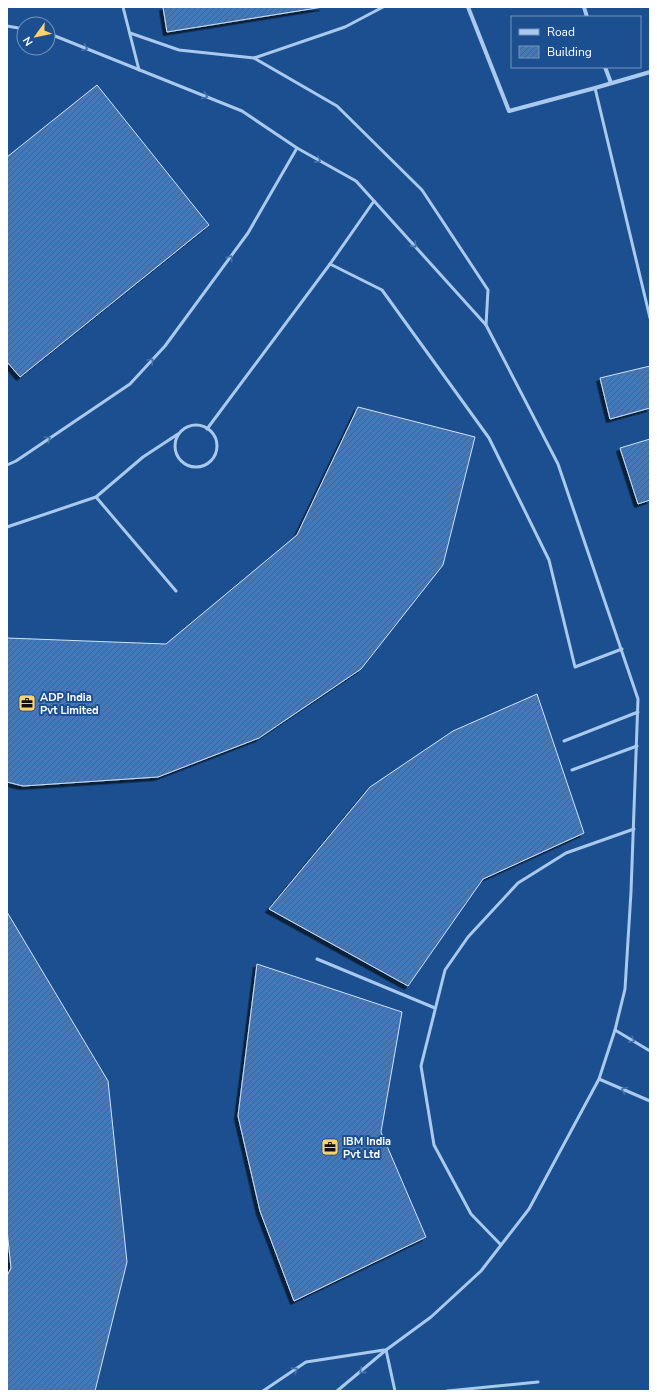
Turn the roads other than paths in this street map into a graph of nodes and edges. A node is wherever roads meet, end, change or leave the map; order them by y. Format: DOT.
graph roads {
  1 [pos="123,7"];
  2 [pos="383,7"];
  3 [pos="468,7"];
  4 [pos="130,33"];
  5 [pos="56,36"];
  6 [pos="254,58"];
  7 [pos="605,68"];
  8 [pos="139,70"];
  9 [pos="650,72"];
  10 [pos="611,83"];
  11 [pos="595,88"];
  12 [pos="297,148"];
  13 [pos="374,200"];
  14 [pos="330,264"];
  15 [pos="650,318"];
  16 [pos="486,325"];
  17 [pos="207,429"];
  18 [pos="178,434"];
  19 [pos="7,465"];
  20 [pos="96,497"];
  21 [pos="7,527"];
  22 [pos="176,591"];
  23 [pos="622,649"];
  24 [pos="638,712"];
  25 [pos="564,741"];
  26 [pos="637,746"];
  27 [pos="572,770"];
  28 [pos="634,829"];
  29 [pos="317,959"];
  30 [pos="436,1008"];
  31 [pos="615,1030"];
  32 [pos="650,1051"];
  33 [pos="599,1079"];
  34 [pos="650,1101"];
  35 [pos="502,1245"];
  36 [pos="386,1350"];
  37 [pos="538,1382"];
  38 [pos="263,1391"];
  39 [pos="337,1391"];
  40 [pos="395,1391"];
  41 [pos="447,1391"];
  1 -- 4 [label="lane"];
  2 -- 6 [label="lane"];
  3 -- 11 [label="street"];
  4 -- 6 [label="lane"];
  4 -- 8 [label="lane"];
  5 -- 8 [label="lane, one-way"];
  6 -- 16 [label="lane"];
  7 -- 10 [label="street"];
  8 -- 12 [label="lane, one-way"];
  9 -- 10 [label="street"];
  10 -- 11 [label="street"];
  11 -- 15 [label="lane"];
  12 -- 13 [label="lane, one-way"];
  19 -- 12 [label="lane, one-way"];
  13 -- 14 [label="lane"];
  13 -- 16 [label="lane, one-way"];
  14 -- 17 [label="lane"];
  14 -- 23 [label="lane"];
  16 -- 23 [label="lane"];
  17 -- 18 [label="lane"];
  17 -- 18 [label="lane"];
  18 -- 20 [label="lane"];
  20 -- 21 [label="lane"];
  20 -- 22 [label="lane"];
  23 -- 24 [label="lane"];
  24 -- 25 [label="lane"];
  24 -- 26 [label="lane"];
  26 -- 27 [label="lane"];
  26 -- 28 [label="lane"];
  28 -- 30 [label="lane"];
  28 -- 31 [label="lane"];
  29 -- 30 [label="lane"];
  30 -- 35 [label="lane"];
  31 -- 32 [label="lane, one-way"];
  31 -- 33 [label="lane"];
  34 -- 33 [label="lane, one-way"];
  33 -- 35 [label="lane"];
  35 -- 36 [label="lane"];
  38 -- 36 [label="lane, one-way"];
  36 -- 39 [label="lane, one-way"];
  36 -- 40 [label="lane"];
  37 -- 41 [label="lane"];
}
